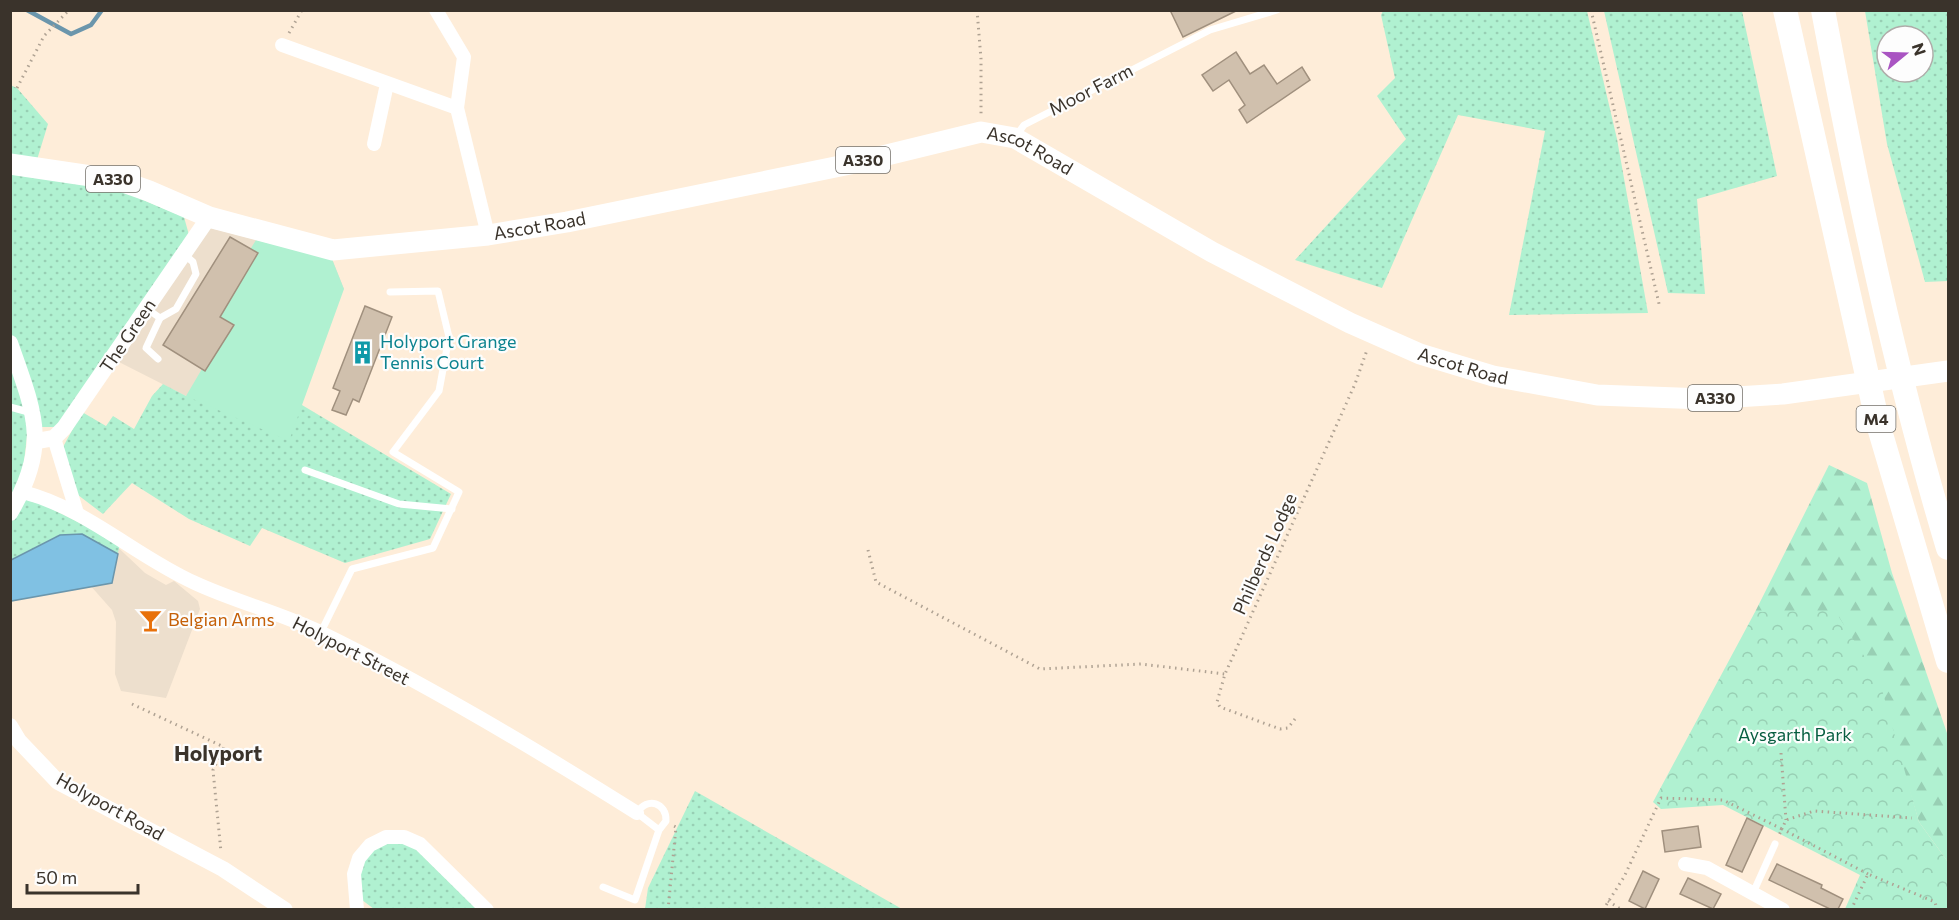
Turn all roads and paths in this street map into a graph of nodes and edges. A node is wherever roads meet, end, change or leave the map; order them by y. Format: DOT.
graph roads {
  1 [pos="69,10"];
  2 [pos="302,10"];
  3 [pos="436,10"];
  4 [pos="977,10"];
  5 [pos="1591,10"];
  6 [pos="1785,10"];
  7 [pos="1815,10"];
  8 [pos="1823,10"];
  9 [pos="1275,11"];
  10 [pos="282,45"];
  11 [pos="387,84"];
  12 [pos="17,88"];
  13 [pos="457,108"];
  14 [pos="1844,120"];
  15 [pos="981,132"];
  16 [pos="1015,138"];
  17 [pos="375,144"];
  18 [pos="10,164"];
  19 [pos="209,217"];
  20 [pos="488,235"];
  21 [pos="185,254"];
  22 [pos="390,292"];
  23 [pos="146,308"];
  24 [pos="1660,308"];
  25 [pos="160,318"];
  26 [pos="1372,334"];
  27 [pos="10,343"];
  28 [pos="158,359"];
  29 [pos="1948,371"];
  30 [pos="10,407"];
  31 [pos="34,413"];
  32 [pos="54,438"];
  33 [pos="37,441"];
  34 [pos="305,471"];
  35 [pos="22,489"];
  36 [pos="452,509"];
  37 [pos="10,513"];
  38 [pos="77,513"];
  39 [pos="1948,548"];
  40 [pos="868,550"];
  41 [pos="321,632"];
  42 [pos="1948,661"];
  43 [pos="1225,674"];
  44 [pos="132,704"];
  45 [pos="1295,719"];
  46 [pos="10,726"];
  47 [pos="1781,753"];
  48 [pos="637,813"];
  49 [pos="1912,818"];
  50 [pos="1786,820"];
  51 [pos="666,821"];
  52 [pos="1782,829"];
  53 [pos="659,830"];
  54 [pos="1775,844"];
  55 [pos="1685,864"];
  56 [pos="223,869"];
  57 [pos="1868,874"];
  58 [pos="603,887"];
  59 [pos="1755,900"];
  60 [pos="1608,901"];
  61 [pos="285,909"];
  62 [pos="357,909"];
  63 [pos="487,909"];
  64 [pos="668,909"];
  65 [pos="1603,909"];
  66 [pos="1622,909"];
  67 [pos="1783,909"];
  68 [pos="1851,909"];
  69 [pos="1937,909"];
  1 -- 12 [label="path"];
  2 -- 10 [label="path"];
  3 -- 13 [label="street"];
  4 -- 15 [label="path"];
  5 -- 24 [label="path"];
  6 -- 42 [label="highway, M4"];
  7 -- 14 [label="highway, M4"];
  8 -- 14 [label="highway, M4"];
  9 -- 16 [label="lane, Moor Farm"];
  10 -- 11 [label="street"];
  11 -- 13 [label="street"];
  11 -- 17 [label="street"];
  13 -- 20 [label="street"];
  14 -- 39 [label="highway, M4"];
  15 -- 16 [label="main road, Ascot Road / A330"];
  15 -- 20 [label="main road, Ascot Road / A330"];
  16 -- 26 [label="main road, Ascot Road / A330"];
  18 -- 19 [label="main road, Ascot Road / A330"];
  19 -- 20 [label="main road, Ascot Road / A330"];
  19 -- 21 [label="street, The Green"];
  21 -- 23 [label="street, The Green"];
  21 -- 25 [label="lane"];
  22 -- 36 [label="lane"];
  23 -- 25 [label="lane"];
  23 -- 32 [label="street, The Green"];
  25 -- 28 [label="lane"];
  26 -- 29 [label="main road, Ascot Road / A330"];
  26 -- 43 [label="path, Philberds Lodge"];
  27 -- 31 [label="street"];
  30 -- 31 [label="lane"];
  31 -- 33 [label="street"];
  32 -- 33 [label="street"];
  32 -- 38 [label="street"];
  33 -- 35 [label="street"];
  34 -- 36 [label="lane"];
  35 -- 37 [label="street"];
  35 -- 38 [label="street, Holyport Street"];
  36 -- 41 [label="lane"];
  38 -- 41 [label="street, Holyport Street"];
  40 -- 43 [label="path"];
  41 -- 48 [label="street, Holyport Street"];
  43 -- 45 [label="path, Philberds Lodge"];
  44 -- 56 [label="path"];
  46 -- 56 [label="street, Holyport Road"];
  47 -- 50 [label="path"];
  48 -- 51 [label="lane"];
  48 -- 53 [label="lane"];
  49 -- 50 [label="path"];
  50 -- 52 [label="path"];
  51 -- 53 [label="lane"];
  51 -- 64 [label="path"];
  52 -- 57 [label="path"];
  52 -- 60 [label="path"];
  53 -- 58 [label="lane"];
  54 -- 59 [label="lane"];
  55 -- 59 [label="street"];
  56 -- 61 [label="street, Holyport Road"];
  57 -- 68 [label="path"];
  57 -- 69 [label="path"];
  59 -- 67 [label="street"];
  60 -- 65 [label="path"];
  60 -- 66 [label="path"];
  62 -- 63 [label="street"];
}
